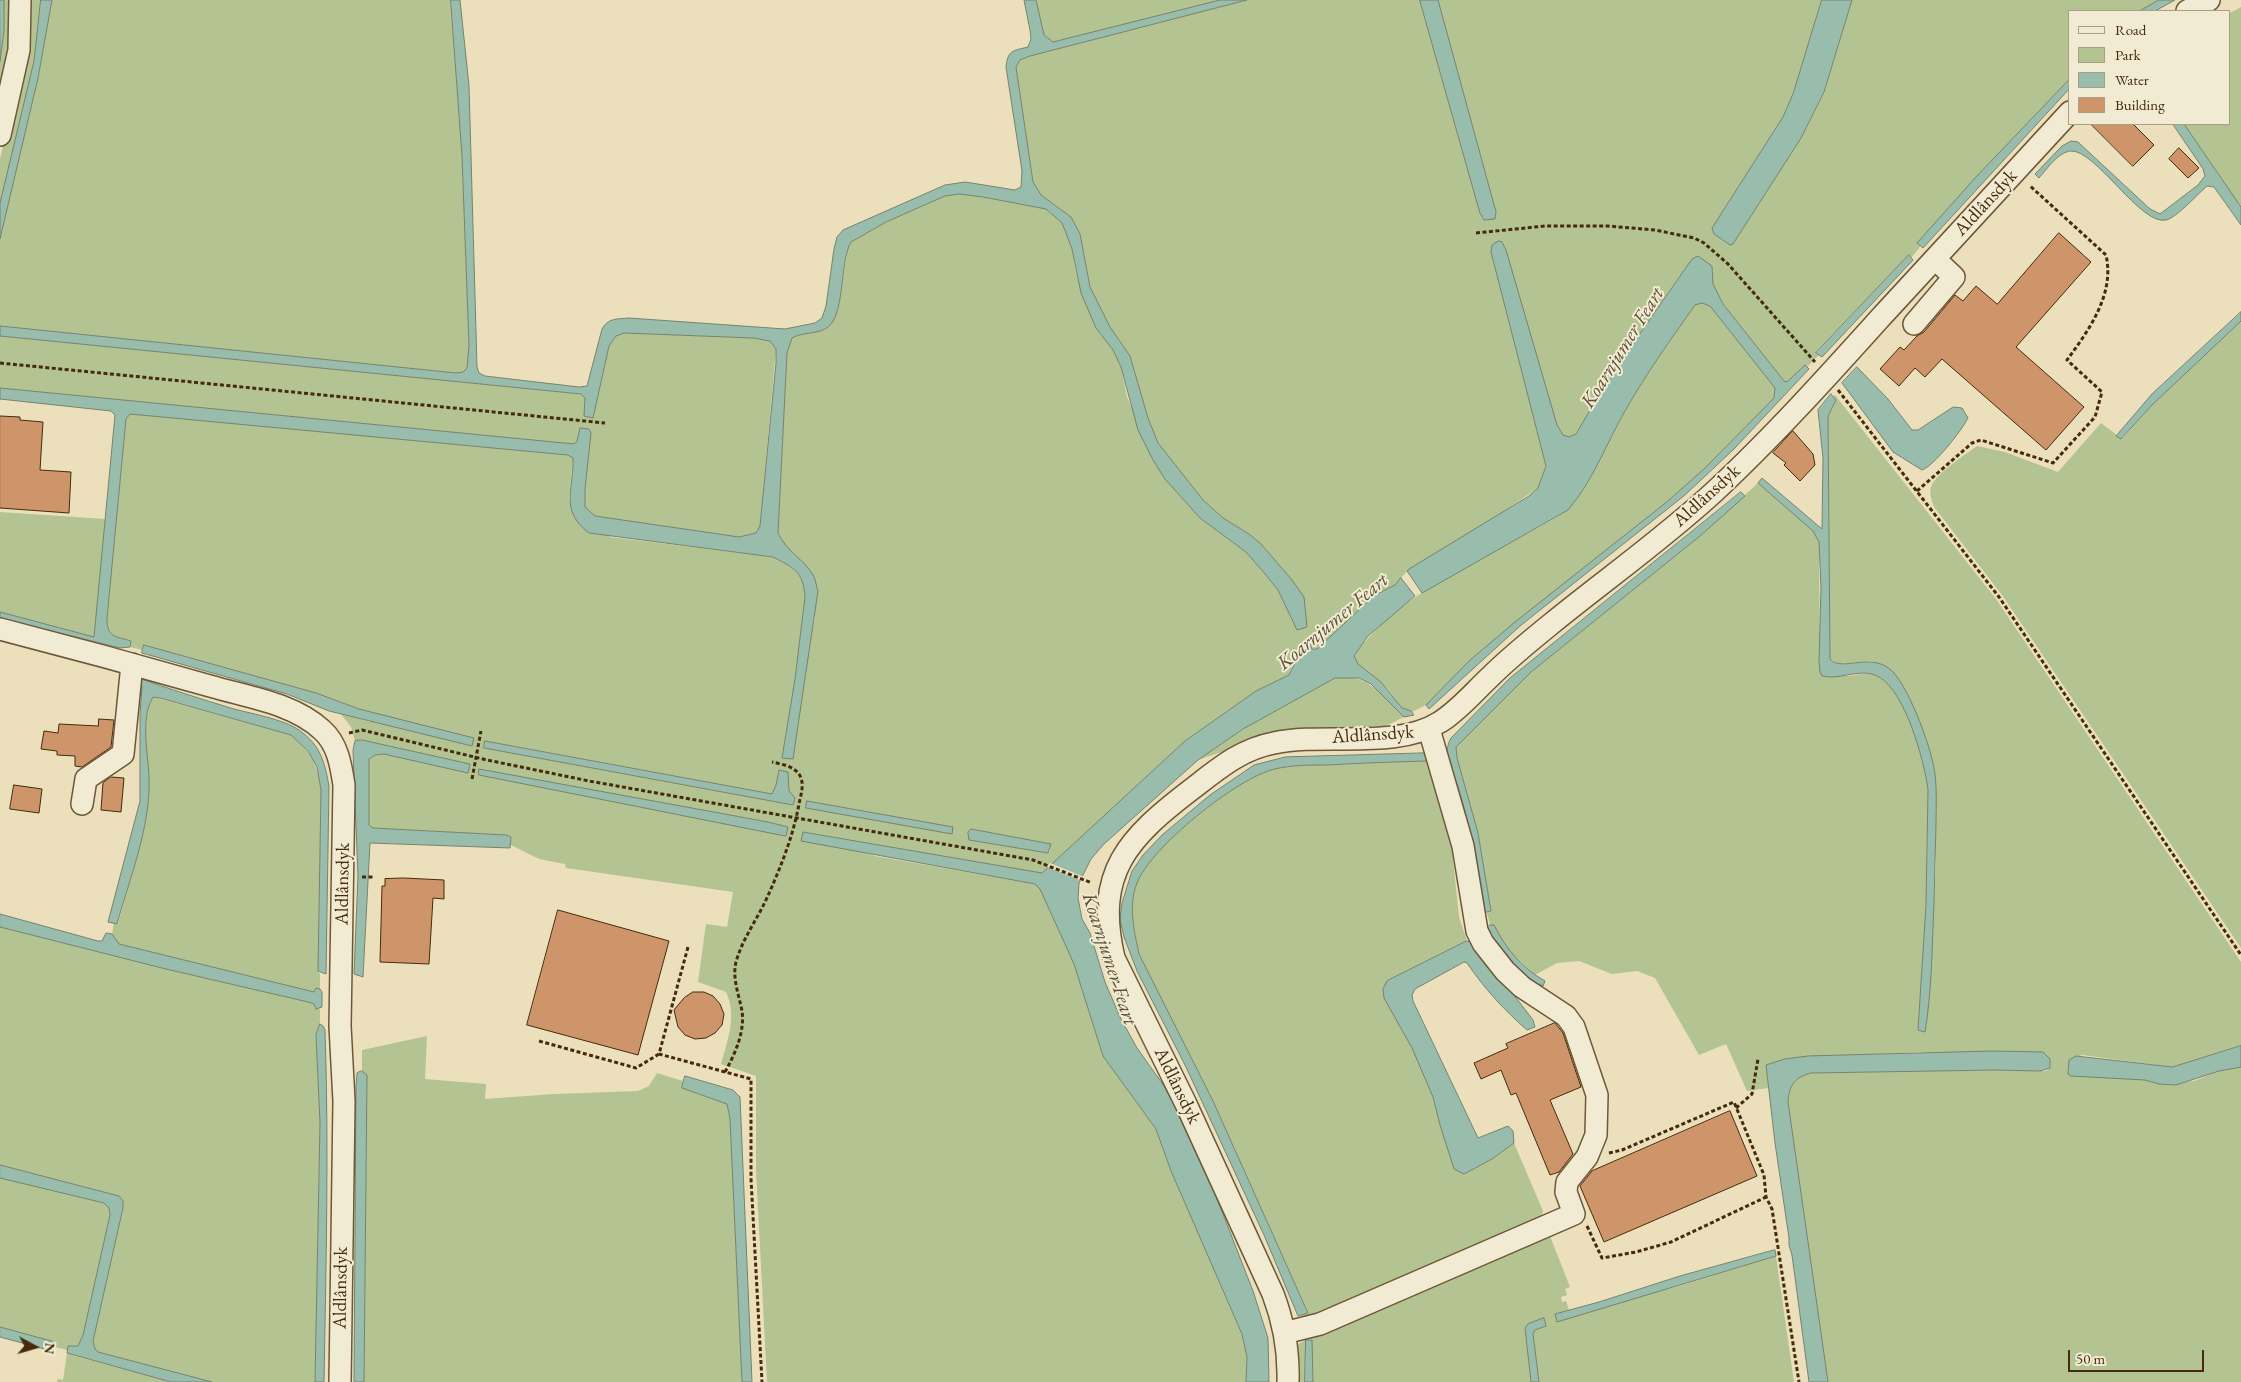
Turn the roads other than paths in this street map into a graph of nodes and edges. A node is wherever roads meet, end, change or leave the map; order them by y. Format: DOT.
graph roads {
  1 [pos="20,0"];
  2 [pos="2209,0"];
  3 [pos="2189,10"];
  4 [pos="2068,114"];
  5 [pos="0,135"];
  6 [pos="1935,259"];
  7 [pos="1914,324"];
  8 [pos="0,629"];
  9 [pos="132,664"];
  10 [pos="1429,729"];
  11 [pos="82,804"];
  12 [pos="1284,1333"];
  13 [pos="340,1382"];
  14 [pos="1288,1382"];
  1 -- 5 [label="street"];
  2 -- 3 [label="street"];
  4 -- 6 [label="street, Aldlânsdyk"];
  6 -- 7 [label="street"];
  6 -- 10 [label="street, Aldlânsdyk"];
  8 -- 9 [label="street, Aldlânsdyk"];
  9 -- 11 [label="street"];
  9 -- 13 [label="street, Aldlânsdyk"];
  10 -- 12 [label="street"];
  10 -- 12 [label="street, Aldlânsdyk"];
  12 -- 14 [label="street, Aldlânsdyk"];
}
